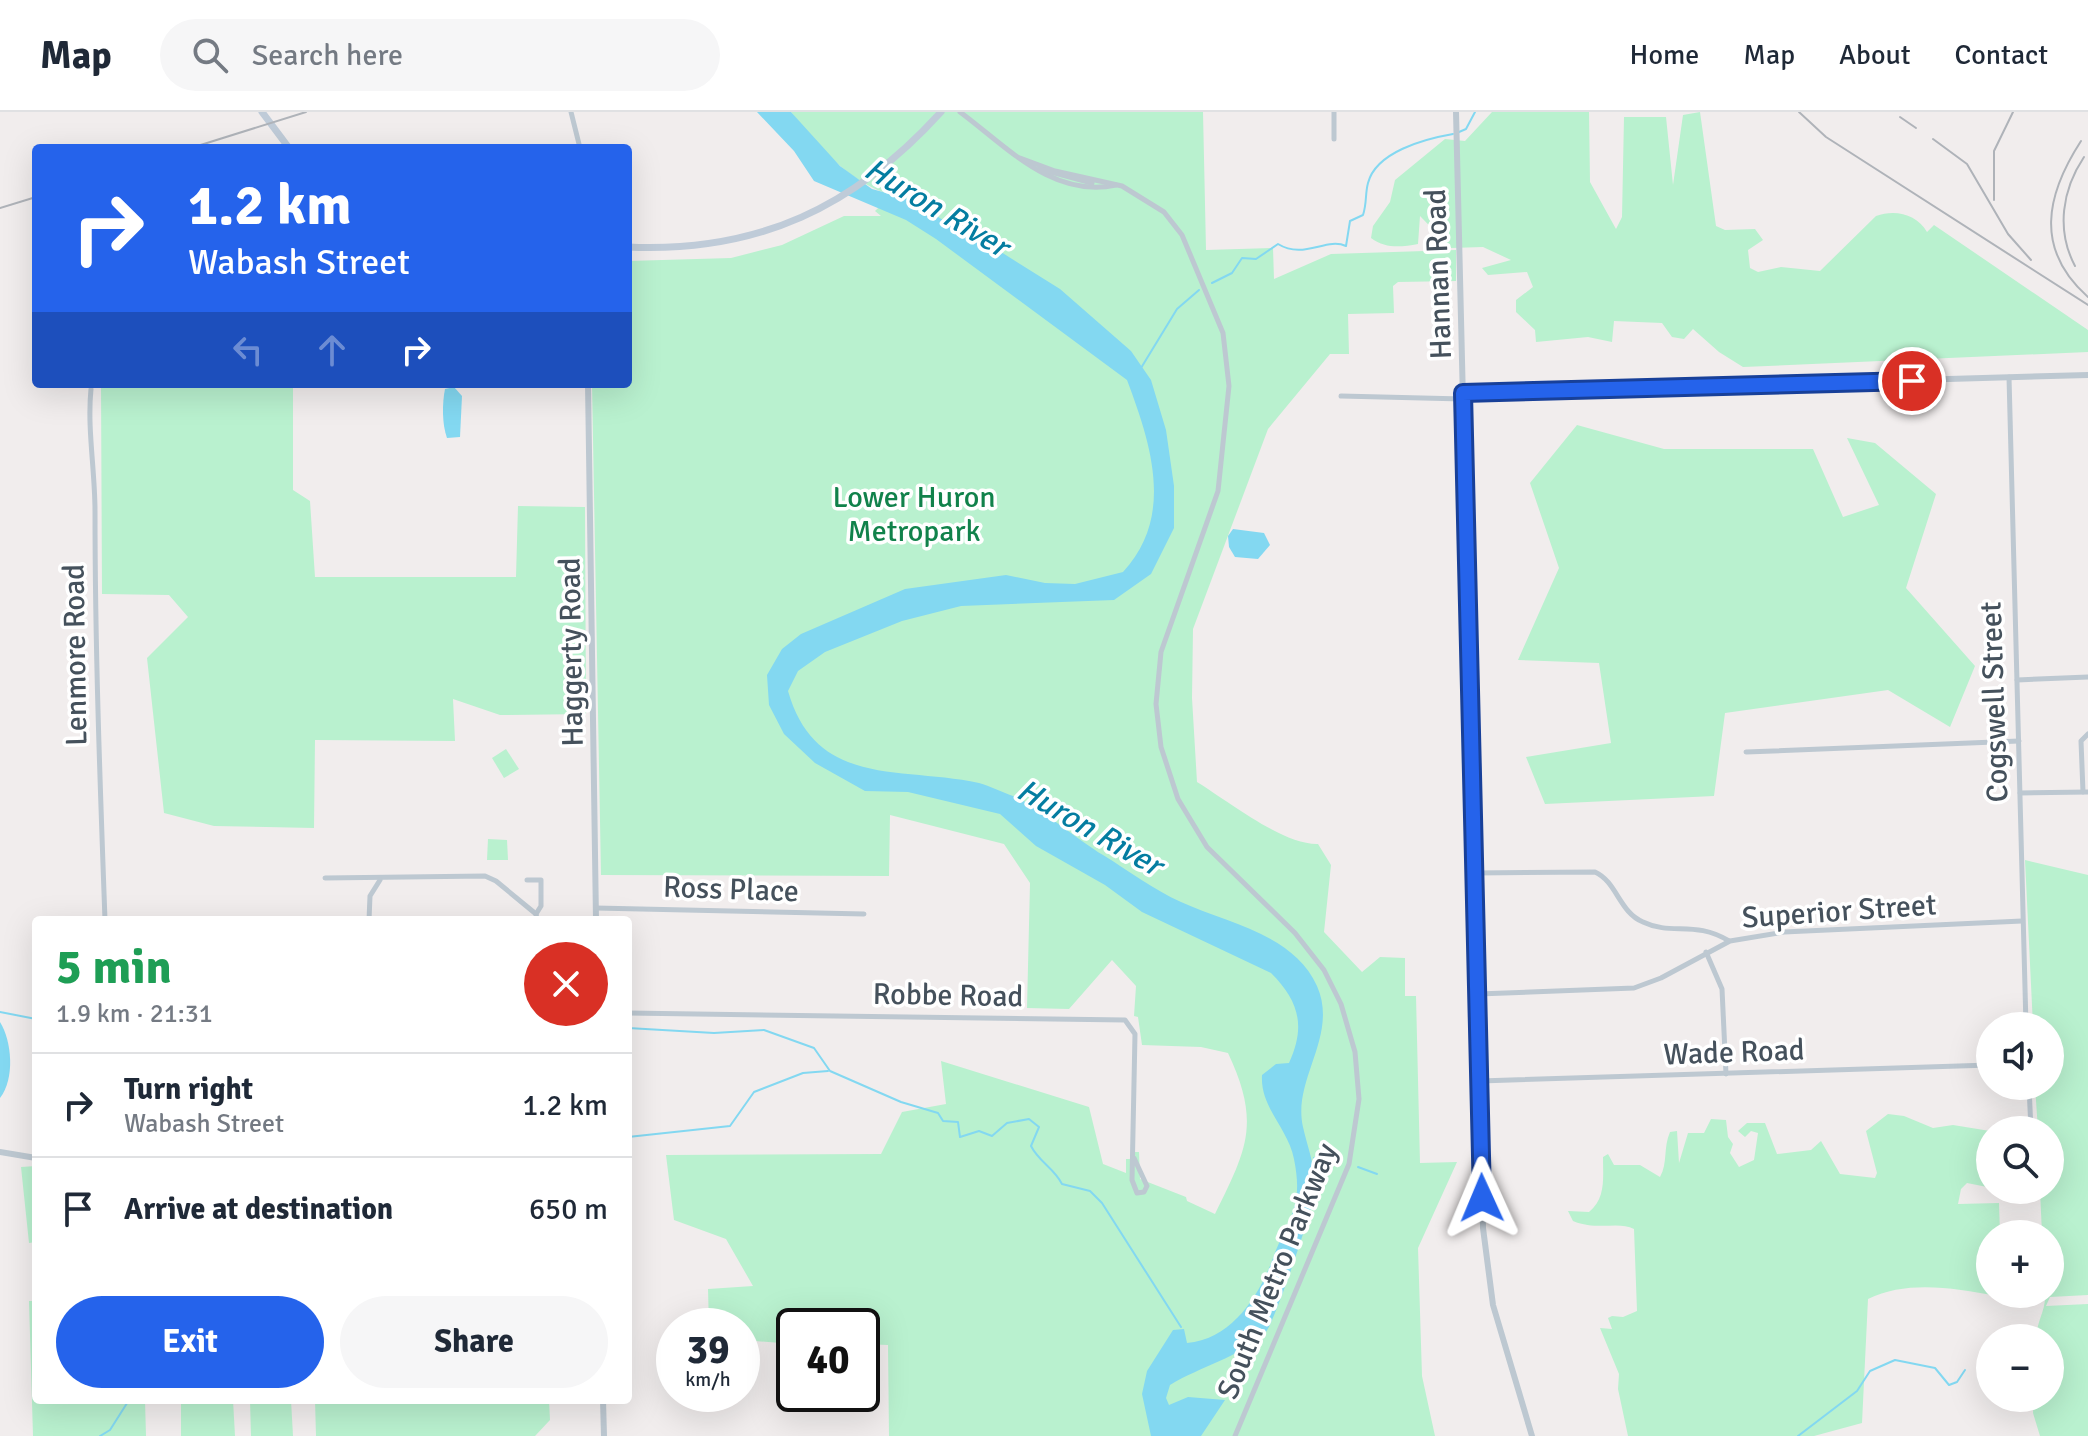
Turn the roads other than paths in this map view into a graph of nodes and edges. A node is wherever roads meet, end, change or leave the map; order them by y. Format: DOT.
graph roads {
  1 [pos="262,112"];
  2 [pos="571,112"];
  3 [pos="941,112"];
  4 [pos="960,112"];
  5 [pos="1334,112"];
  6 [pos="1456,112"];
  7 [pos="1334,139"];
  8 [pos="286,144"];
  9 [pos="579,144"];
  10 [pos="632,247"];
  11 [pos="2088,375"];
  12 [pos="2009,377"];
  13 [pos="588,388"];
  14 [pos="91,389"];
  15 [pos="1341,396"];
  16 [pos="1463,396"];
  17 [pos="2088,677"];
  18 [pos="2017,680"];
  19 [pos="2088,734"];
  20 [pos="2019,741"];
  21 [pos="1746,752"];
  22 [pos="2086,792"];
  23 [pos="2020,793"];
  24 [pos="1474,858"];
  25 [pos="1490,871"];
  26 [pos="1474,873"];
  27 [pos="325,878"];
  28 [pos="381,879"];
  29 [pos="527,880"];
  30 [pos="596,908"];
  31 [pos="864,914"];
  32 [pos="105,916"];
  33 [pos="369,916"];
  34 [pos="536,916"];
  35 [pos="537,916"];
  36 [pos="596,916"];
  37 [pos="2022,921"];
  38 [pos="1730,941"];
  39 [pos="1706,952"];
  40 [pos="1478,994"];
  41 [pos="2025,1012"];
  42 [pos="632,1013"];
  43 [pos="1976,1065"];
  44 [pos="1726,1074"];
  45 [pos="1480,1081"];
  46 [pos="0,1152"];
  47 [pos="32,1157"];
  48 [pos="1134,1158"];
  49 [pos="603,1404"];
  50 [pos="604,1436"];
  51 [pos="1235,1436"];
  52 [pos="1532,1436"];
  1 -- 8 [label="main road"];
  2 -- 9 [label="street"];
  3 -- 10 [label="main road"];
  4 -- 51 [label="street, South Metro Parkway"];
  5 -- 7 [label="street"];
  6 -- 16 [label="street, Hannan Road"];
  11 -- 12 [label="street"];
  12 -- 16 [label="street"];
  12 -- 18 [label="street, Cogswell Street"];
  13 -- 30 [label="street, Haggerty Road"];
  14 -- 32 [label="street, Lenmore Road"];
  15 -- 16 [label="street"];
  16 -- 24 [label="street, Hannan Road"];
  17 -- 18 [label="street"];
  18 -- 20 [label="street, Cogswell Street"];
  19 -- 22 [label="street"];
  20 -- 21 [label="street"];
  20 -- 23 [label="street, Cogswell Street"];
  22 -- 23 [label="street"];
  23 -- 37 [label="street, Cogswell Street"];
  24 -- 25 [label="street"];
  24 -- 26 [label="street, Hannan Road"];
  25 -- 26 [label="street"];
  25 -- 38 [label="street"];
  26 -- 40 [label="street, Hannan Road"];
  27 -- 28 [label="street"];
  28 -- 33 [label="street"];
  28 -- 34 [label="street"];
  29 -- 35 [label="street"];
  30 -- 31 [label="street, Ross Place"];
  30 -- 36 [label="street, Haggerty Road"];
  37 -- 38 [label="street, Superior Street"];
  37 -- 41 [label="street, Cogswell Street"];
  38 -- 39 [label="street, Superior Street"];
  39 -- 40 [label="street, Superior Street"];
  39 -- 44 [label="street"];
  40 -- 45 [label="street, Hannan Road"];
  42 -- 48 [label="street, Robbe Road"];
  43 -- 44 [label="street, Wade Road"];
  44 -- 45 [label="street, Wade Road"];
  45 -- 52 [label="street, Hannan Road"];
  46 -- 47 [label="street"];
  48 -- 48 [label="street, Robbe Road"];
  49 -- 50 [label="street"];
}
